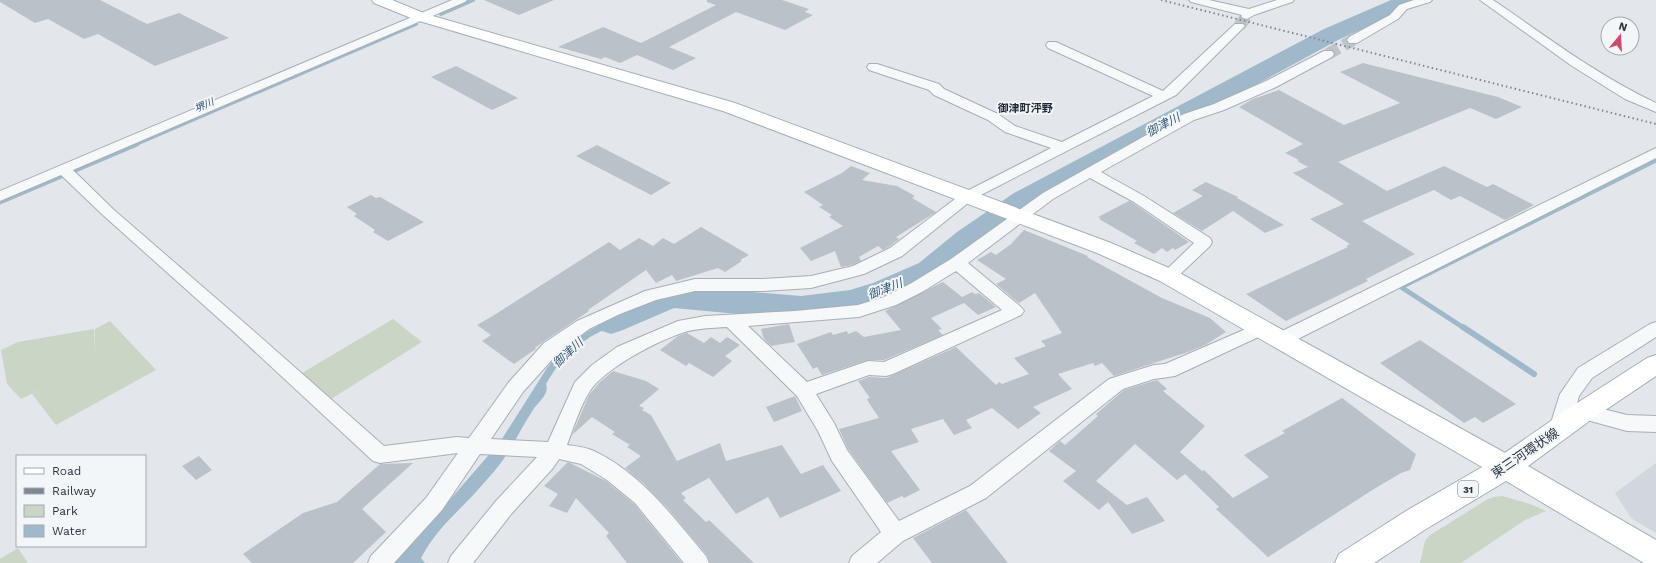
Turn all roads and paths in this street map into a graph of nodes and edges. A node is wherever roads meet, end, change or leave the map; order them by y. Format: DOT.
graph roads {
  1 [pos="379,0"];
  2 [pos="461,0"];
  3 [pos="1195,0"];
  4 [pos="1288,0"];
  5 [pos="1426,0"];
  6 [pos="1486,0"];
  7 [pos="421,17"];
  8 [pos="1246,18"];
  9 [pos="1354,40"];
  10 [pos="1052,45"];
  11 [pos="1328,54"];
  12 [pos="873,67"];
  13 [pos="1164,96"];
  14 [pos="1656,108"];
  15 [pos="1061,148"];
  16 [pos="1656,152"];
  17 [pos="67,173"];
  18 [pos="1091,173"];
  19 [pos="0,196"];
  20 [pos="970,197"];
  21 [pos="1018,215"];
  22 [pos="957,263"];
  23 [pos="1168,276"];
  24 [pos="731,320"];
  25 [pos="1656,328"];
  26 [pos="1270,334"];
  27 [pos="1656,364"];
  28 [pos="804,391"];
  29 [pos="1584,412"];
  30 [pos="1656,424"];
  31 [pos="1559,429"];
  32 [pos="480,446"];
  33 [pos="547,450"];
  34 [pos="1506,467"];
  35 [pos="895,534"];
  36 [pos="1656,555"];
  37 [pos="379,563"];
  38 [pos="459,563"];
  39 [pos="698,563"];
  40 [pos="860,563"];
  41 [pos="1350,563"];
  1 -- 7 [label="street"];
  2 -- 7 [label="street"];
  3 -- 8 [label="street"];
  4 -- 8 [label="street"];
  5 -- 9 [label="street"];
  6 -- 14 [label="street"];
  7 -- 17 [label="street"];
  7 -- 20 [label="street"];
  8 -- 13 [label="street"];
  10 -- 13 [label="street"];
  11 -- 18 [label="street"];
  12 -- 15 [label="street"];
  13 -- 15 [label="street"];
  15 -- 20 [label="street"];
  16 -- 26 [label="street"];
  17 -- 19 [label="street"];
  17 -- 32 [label="street"];
  18 -- 21 [label="street"];
  18 -- 23 [label="street"];
  20 -- 21 [label="street"];
  20 -- 32 [label="street"];
  21 -- 22 [label="street"];
  21 -- 23 [label="street"];
  22 -- 24 [label="street"];
  22 -- 28 [label="street"];
  23 -- 26 [label="street"];
  24 -- 28 [label="street"];
  24 -- 33 [label="street"];
  25 -- 31 [label="street"];
  26 -- 34 [label="street"];
  26 -- 35 [label="street"];
  27 -- 29 [label="street, 東三河環状線 / 31"];
  28 -- 35 [label="street"];
  29 -- 30 [label="street"];
  29 -- 31 [label="street, 東三河環状線 / 31"];
  31 -- 34 [label="street, 東三河環状線 / 31"];
  32 -- 33 [label="street"];
  32 -- 37 [label="street"];
  33 -- 38 [label="street"];
  33 -- 39 [label="street"];
  34 -- 36 [label="street"];
  34 -- 41 [label="street, 東三河環状線 / 31"];
  35 -- 40 [label="street"];
}
